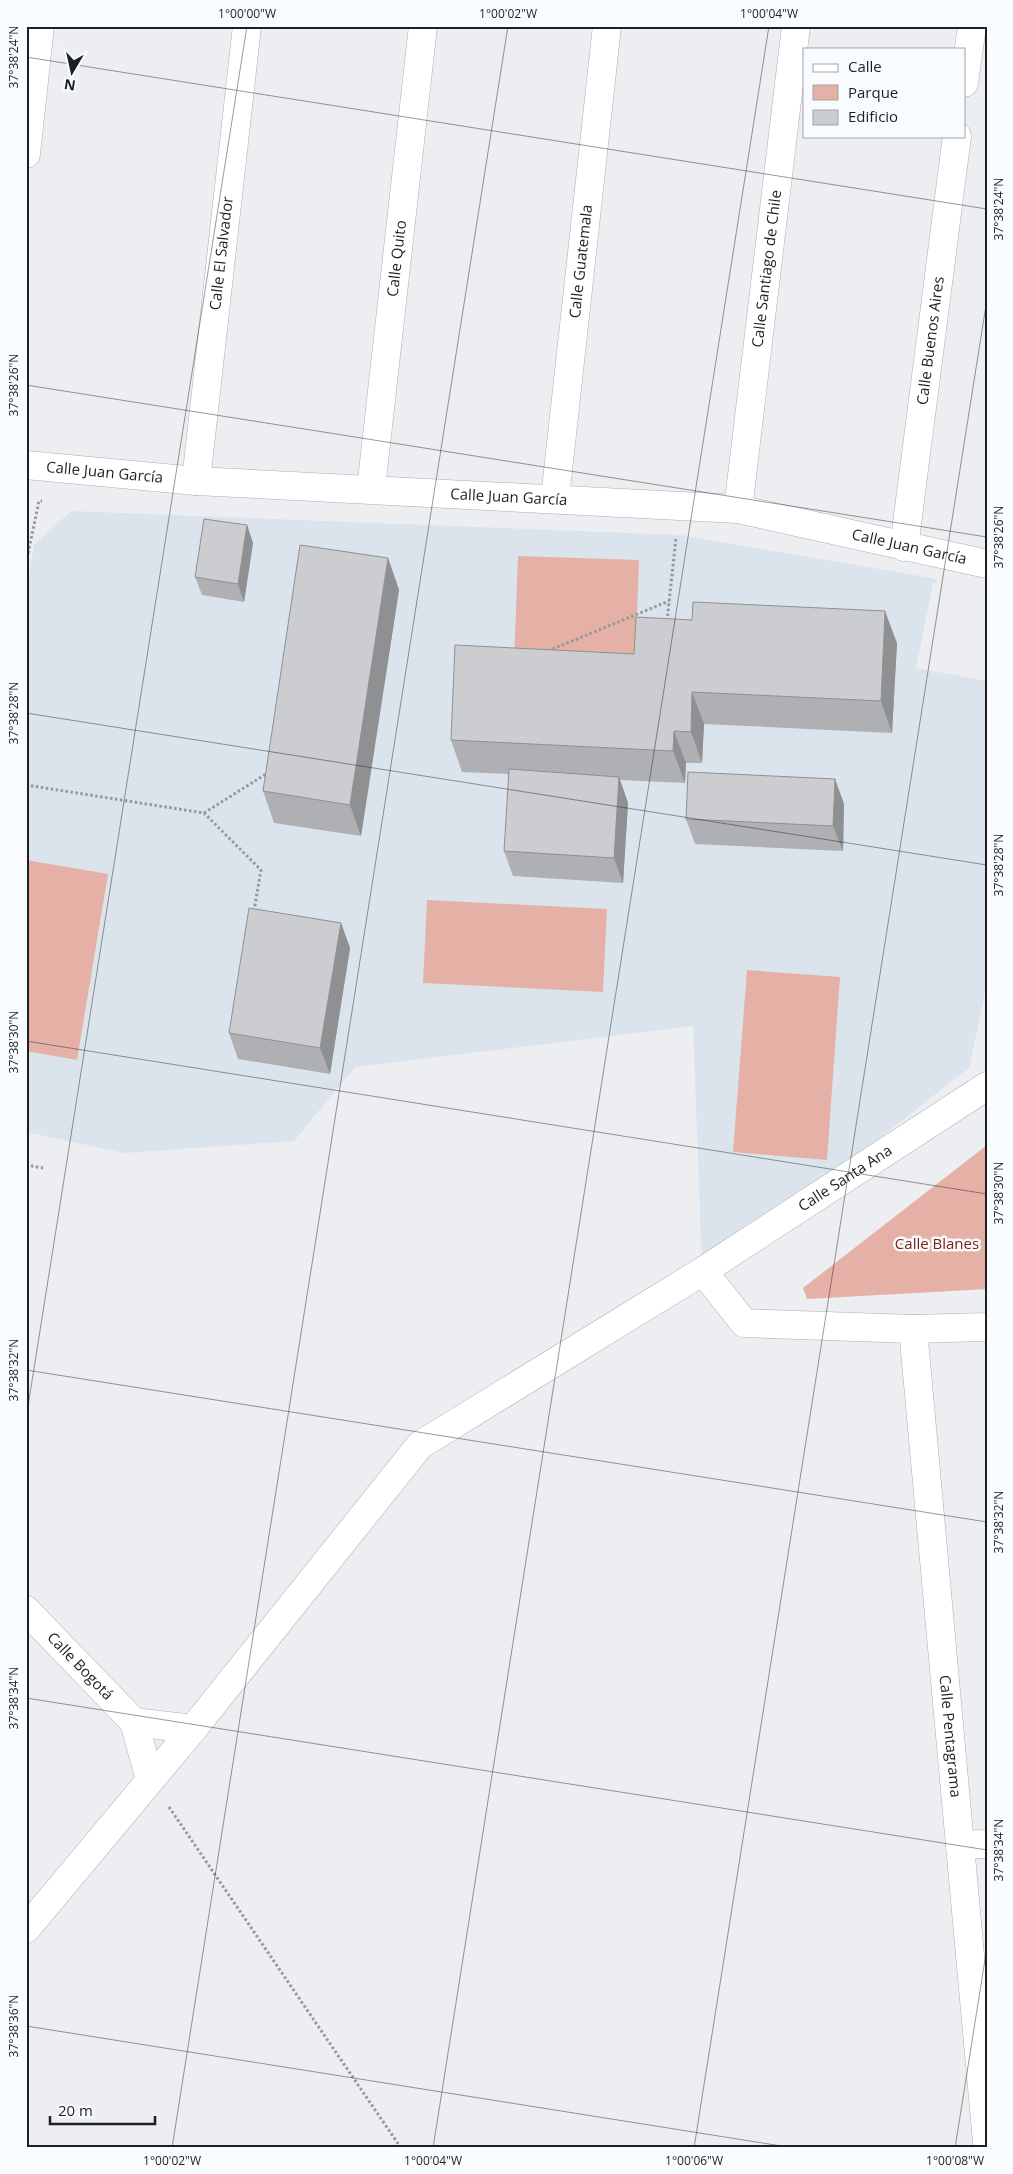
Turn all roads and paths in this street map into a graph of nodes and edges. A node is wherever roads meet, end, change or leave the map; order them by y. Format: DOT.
graph roads {
  1 [pos="40,26"];
  2 [pos="247,26"];
  3 [pos="423,26"];
  4 [pos="607,26"];
  5 [pos="796,26"];
  6 [pos="972,26"];
  7 [pos="966,68"];
  8 [pos="957,138"];
  9 [pos="26,154"];
  10 [pos="26,465"];
  11 [pos="196,480"];
  12 [pos="371,489"];
  13 [pos="555,498"];
  14 [pos="738,509"];
  15 [pos="677,531"];
  16 [pos="904,547"];
  17 [pos="987,564"];
  18 [pos="669,601"];
  19 [pos="666,629"];
  20 [pos="540,654"];
  21 [pos="266,774"];
  22 [pos="26,785"];
  23 [pos="204,813"];
  24 [pos="253,919"];
  25 [pos="987,1086"];
  26 [pos="26,1165"];
  27 [pos="44,1168"];
  28 [pos="703,1271"];
  29 [pos="987,1327"];
  30 [pos="912,1329"];
  31 [pos="26,1610"];
  32 [pos="134,1722"];
  33 [pos="193,1729"];
  34 [pos="150,1780"];
  35 [pos="987,1844"];
  36 [pos="960,1845"];
  37 [pos="26,1929"];
  38 [pos="987,2142"];
  39 [pos="28,2145"];
  40 [pos="33,2148"];
  41 [pos="401,2148"];
  1 -- 9 [label="street"];
  2 -- 11 [label="street, Calle El Salvador"];
  3 -- 12 [label="street, Calle Quito"];
  4 -- 13 [label="street, Calle Guatemala"];
  5 -- 14 [label="street, Calle Santiago de Chile"];
  6 -- 7 [label="street"];
  8 -- 16 [label="street, Calle Buenos Aires"];
  10 -- 11 [label="street, Calle Juan García"];
  11 -- 12 [label="street, Calle Juan García"];
  12 -- 13 [label="street, Calle Juan García"];
  13 -- 14 [label="street, Calle Juan García"];
  14 -- 16 [label="street, Calle Juan García"];
  15 -- 18 [label="path"];
  16 -- 17 [label="street, Calle Juan García"];
  18 -- 19 [label="path"];
  18 -- 20 [label="path"];
  21 -- 23 [label="path"];
  22 -- 23 [label="path"];
  23 -- 24 [label="path"];
  25 -- 28 [label="street, Calle Santa Ana"];
  26 -- 27 [label="path"];
  28 -- 30 [label="street"];
  28 -- 33 [label="street, Calle Santa Ana"];
  29 -- 30 [label="street"];
  30 -- 36 [label="street, Calle Pentagrama"];
  31 -- 32 [label="street, Calle Bogotá"];
  32 -- 33 [label="street"];
  32 -- 34 [label="street"];
  33 -- 34 [label="street, Calle Santa Ana"];
  34 -- 37 [label="street, Calle Santa Ana"];
  34 -- 41 [label="path"];
  35 -- 36 [label="street"];
  36 -- 38 [label="street, Calle Pentagrama"];
  39 -- 40 [label="path"];
}
